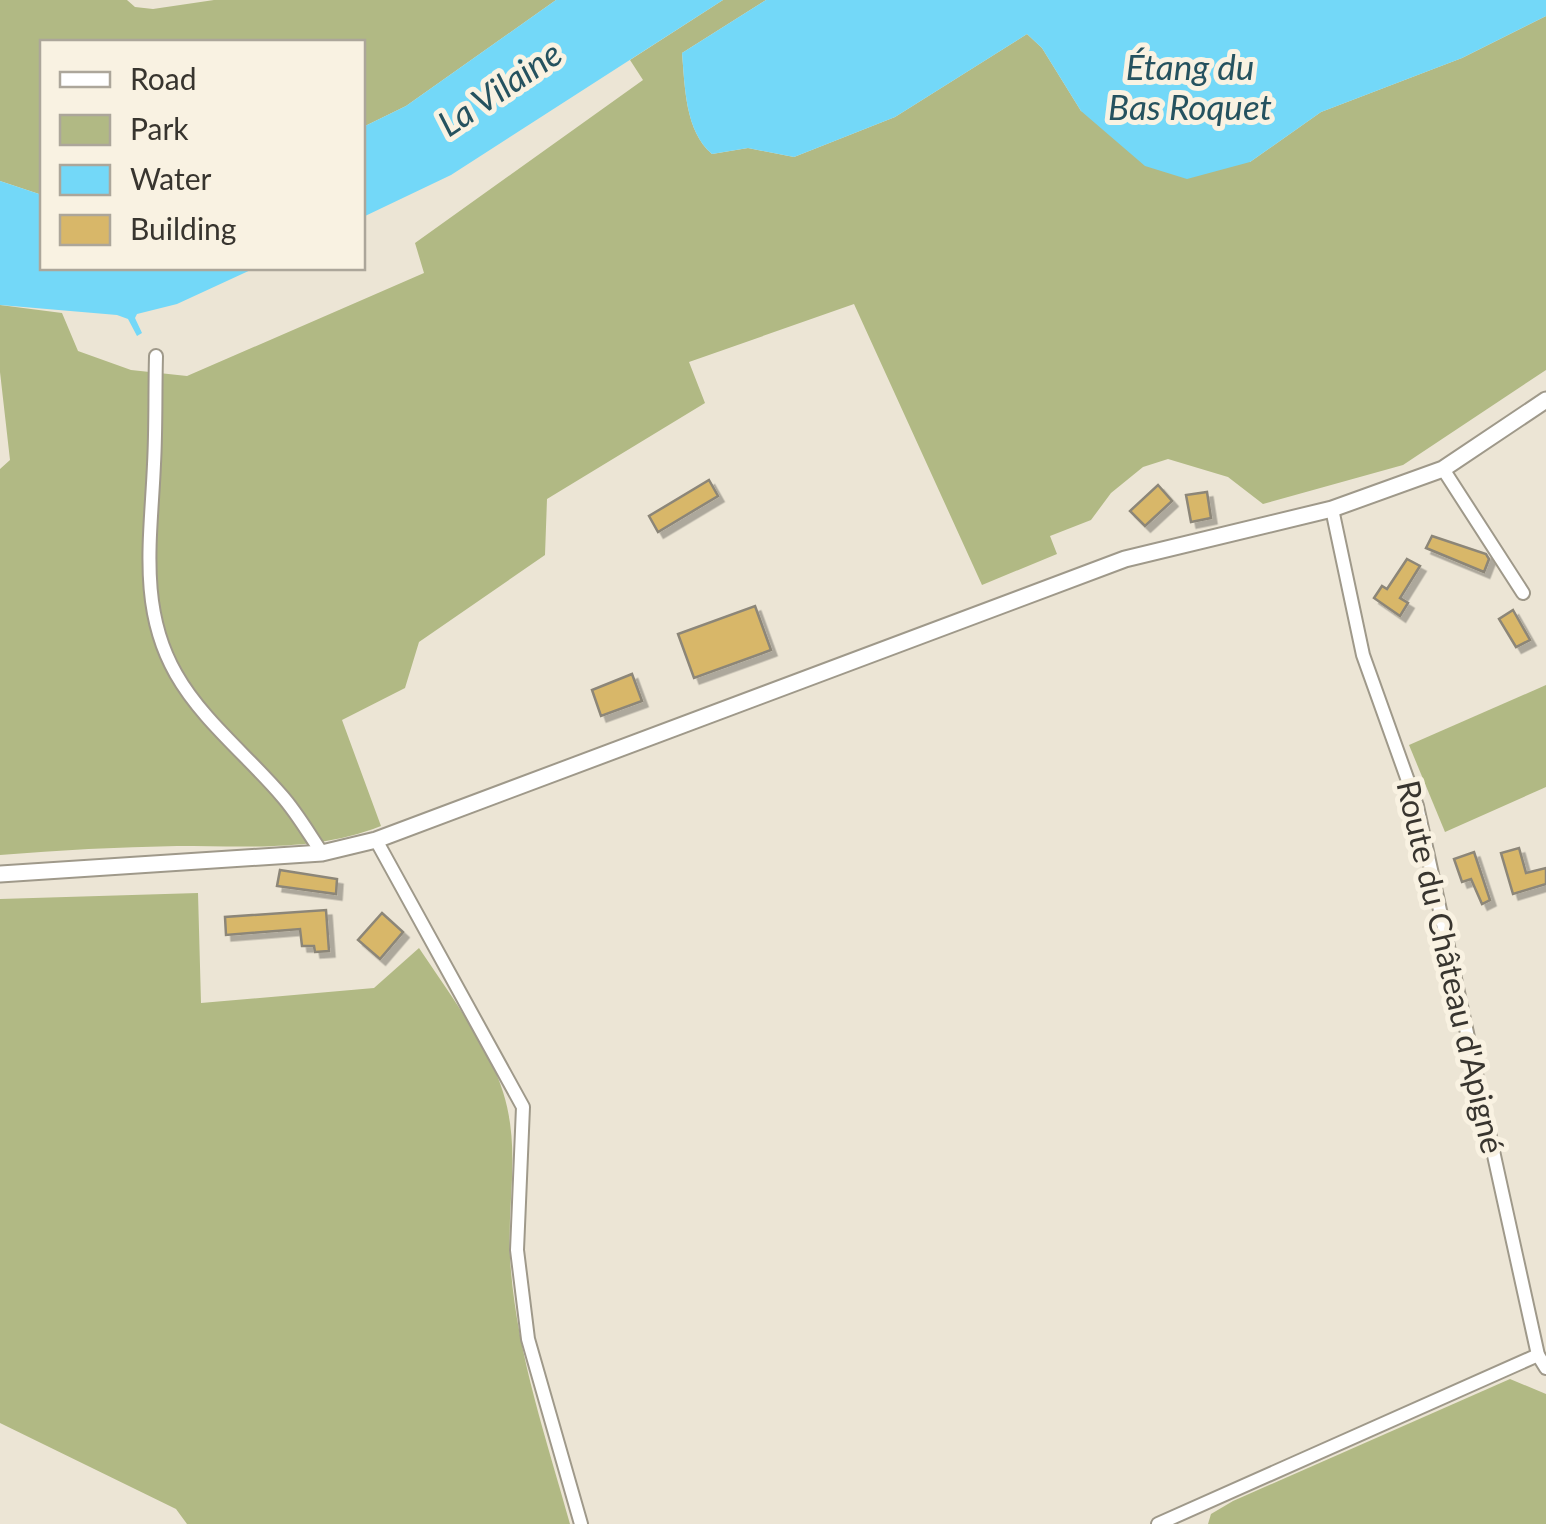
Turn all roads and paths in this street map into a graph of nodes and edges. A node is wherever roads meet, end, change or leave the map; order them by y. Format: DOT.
graph roads {
  1 [pos="156,356"];
  2 [pos="1546,400"];
  3 [pos="1444,468"];
  4 [pos="1332,509"];
  5 [pos="1523,593"];
  6 [pos="376,840"];
  7 [pos="322,853"];
  8 [pos="0,874"];
  9 [pos="1538,1355"];
  10 [pos="1546,1368"];
  11 [pos="580,1524"];
  12 [pos="1158,1524"];
  1 -- 7 [label="street"];
  2 -- 3 [label="street"];
  3 -- 4 [label="street"];
  3 -- 5 [label="street"];
  4 -- 6 [label="street"];
  4 -- 9 [label="street, Route du Château d'Apigné"];
  6 -- 7 [label="street"];
  6 -- 11 [label="street"];
  7 -- 8 [label="street"];
  9 -- 10 [label="street, Route du Château d'Apigné"];
  9 -- 12 [label="street"];
}
